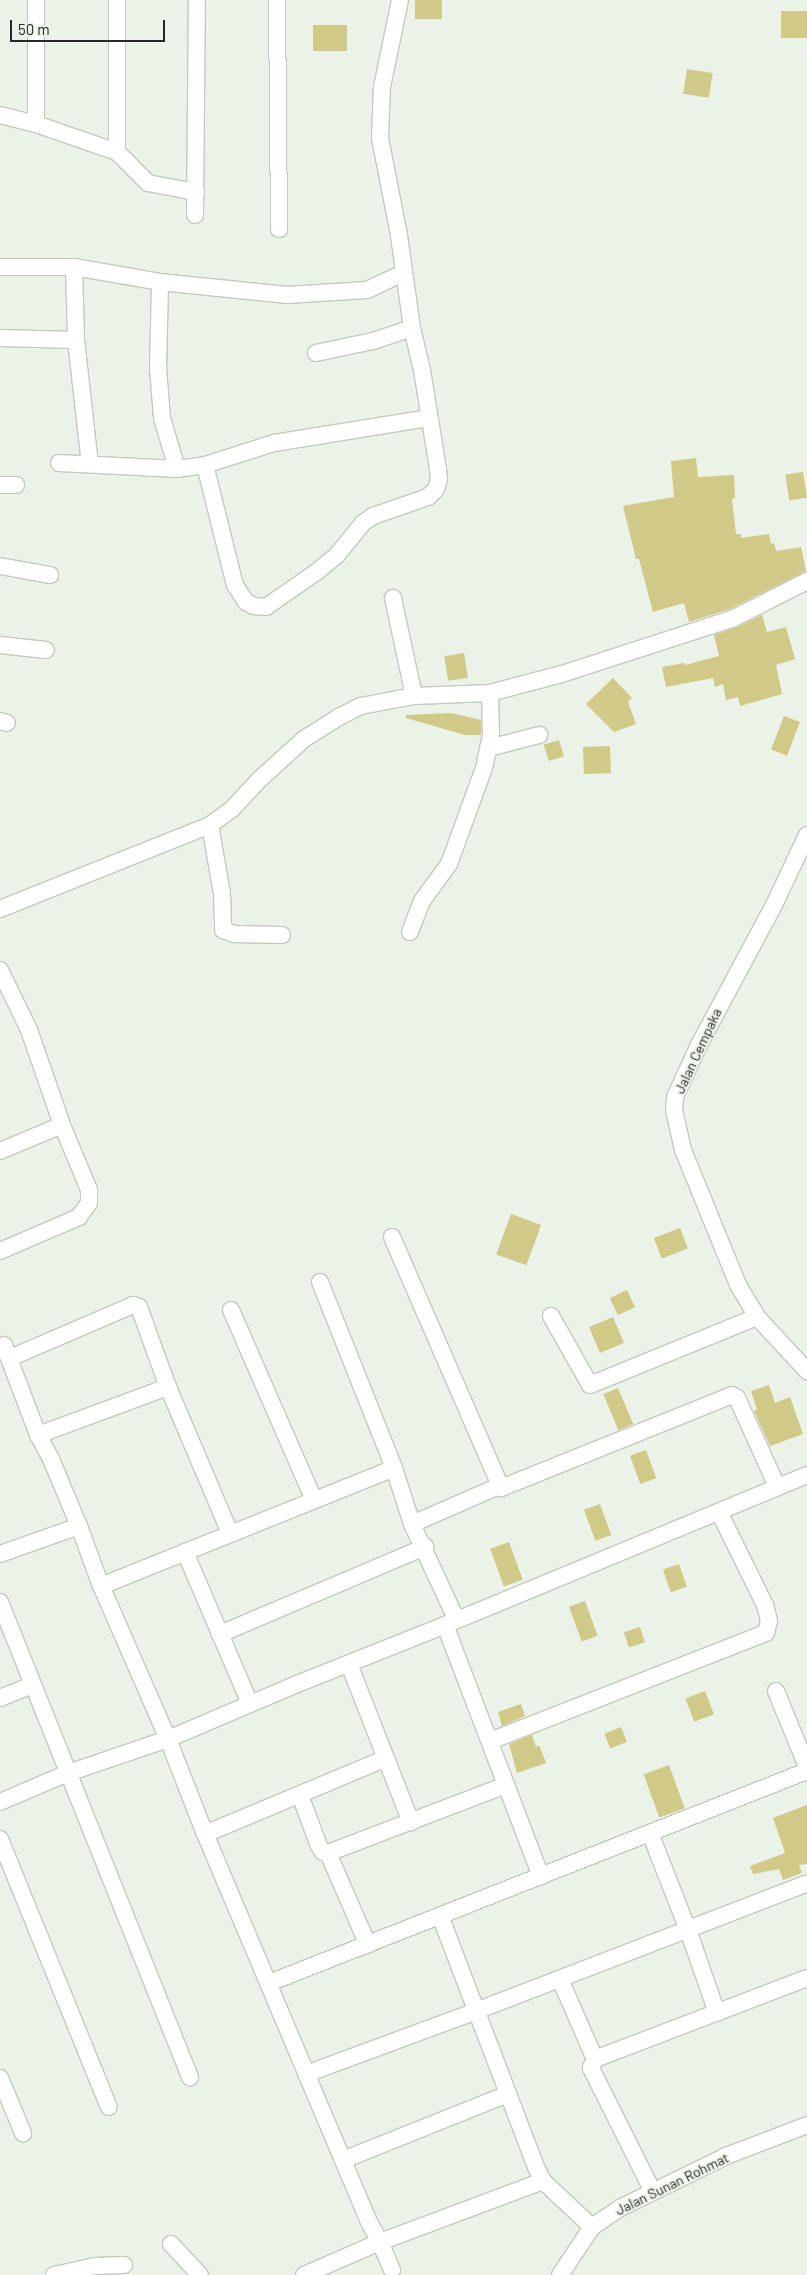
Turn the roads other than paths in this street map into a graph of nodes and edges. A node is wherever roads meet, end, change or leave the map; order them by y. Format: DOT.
graph roads {
  1 [pos="36,0"];
  2 [pos="117,0"];
  3 [pos="197,0"];
  4 [pos="277,0"];
  5 [pos="400,0"];
  6 [pos="0,115"];
  7 [pos="36,124"];
  8 [pos="117,152"];
  9 [pos="196,192"];
  10 [pos="195,215"];
  11 [pos="279,230"];
  12 [pos="0,267"];
  13 [pos="74,267"];
  14 [pos="403,273"];
  15 [pos="160,282"];
  16 [pos="412,328"];
  17 [pos="0,338"];
  18 [pos="76,340"];
  19 [pos="316,353"];
  20 [pos="428,418"];
  21 [pos="60,463"];
  22 [pos="90,464"];
  23 [pos="205,465"];
  24 [pos="177,469"];
  25 [pos="0,566"];
  26 [pos="50,575"];
  27 [pos="807,581"];
  28 [pos="393,598"];
  29 [pos="0,645"];
  30 [pos="46,650"];
  31 [pos="490,693"];
  32 [pos="414,696"];
  33 [pos="538,735"];
  34 [pos="488,748"];
  35 [pos="210,825"];
  36 [pos="807,835"];
  37 [pos="802,855"];
  38 [pos="0,909"];
  39 [pos="410,932"];
  40 [pos="282,934"];
  41 [pos="0,970"];
  42 [pos="62,1125"];
  43 [pos="0,1151"];
  44 [pos="392,1237"];
  45 [pos="0,1251"];
  46 [pos="320,1282"];
  47 [pos="231,1310"];
  48 [pos="551,1316"];
  49 [pos="757,1317"];
  50 [pos="807,1371"];
  51 [pos="168,1387"];
  52 [pos="38,1435"];
  53 [pos="394,1468"];
  54 [pos="807,1475"];
  55 [pos="499,1486"];
  56 [pos="777,1486"];
  57 [pos="314,1500"];
  58 [pos="718,1512"];
  59 [pos="412,1524"];
  60 [pos="79,1526"];
  61 [pos="230,1534"];
  62 [pos="425,1547"];
  63 [pos="184,1552"];
  64 [pos="0,1554"];
  65 [pos="101,1586"];
  66 [pos="0,1604"];
  67 [pos="451,1622"];
  68 [pos="220,1634"];
  69 [pos="349,1664"];
  70 [pos="33,1685"];
  71 [pos="776,1691"];
  72 [pos="0,1698"];
  73 [pos="250,1704"];
  74 [pos="168,1739"];
  75 [pos="490,1741"];
  76 [pos="384,1760"];
  77 [pos="807,1769"];
  78 [pos="68,1773"];
  79 [pos="506,1785"];
  80 [pos="300,1795"];
  81 [pos="0,1802"];
  82 [pos="411,1822"];
  83 [pos="650,1833"];
  84 [pos="205,1834"];
  85 [pos="0,1838"];
  86 [pos="328,1853"];
  87 [pos="540,1876"];
  88 [pos="807,1883"];
  89 [pos="440,1916"];
  90 [pos="688,1930"];
  91 [pos="368,1945"];
  92 [pos="807,1978"];
  93 [pos="560,1979"];
  94 [pos="269,1983"];
  95 [pos="476,2011"];
  96 [pos="718,2013"];
  97 [pos="595,2059"];
  98 [pos="306,2074"];
  99 [pos="190,2077"];
  100 [pos="0,2078"];
  101 [pos="508,2094"];
  102 [pos="109,2107"];
  103 [pos="807,2125"];
  104 [pos="23,2133"];
  105 [pos="343,2160"];
  106 [pos="543,2181"];
  107 [pos="653,2192"];
  108 [pos="592,2227"];
  109 [pos="380,2242"];
  110 [pos="171,2244"];
  111 [pos="124,2265"];
  112 [pos="392,2270"];
  113 [pos="54,2275"];
  114 [pos="200,2275"];
  115 [pos="304,2275"];
  116 [pos="560,2275"];
  1 -- 7 [label="street"];
  2 -- 8 [label="street"];
  3 -- 9 [label="street"];
  4 -- 11 [label="street"];
  5 -- 14 [label="street"];
  6 -- 7 [label="street"];
  7 -- 8 [label="street"];
  8 -- 9 [label="street"];
  9 -- 10 [label="street"];
  12 -- 13 [label="street"];
  13 -- 15 [label="street"];
  13 -- 18 [label="street"];
  14 -- 15 [label="street"];
  14 -- 16 [label="street"];
  15 -- 24 [label="street"];
  16 -- 19 [label="street"];
  16 -- 20 [label="street"];
  17 -- 18 [label="street"];
  18 -- 22 [label="street"];
  20 -- 23 [label="street"];
  20 -- 23 [label="street"];
  21 -- 22 [label="street"];
  22 -- 24 [label="street"];
  23 -- 24 [label="street"];
  25 -- 26 [label="street"];
  27 -- 31 [label="street"];
  28 -- 32 [label="street"];
  29 -- 30 [label="street"];
  31 -- 32 [label="street"];
  31 -- 34 [label="street"];
  32 -- 35 [label="street"];
  33 -- 34 [label="street"];
  34 -- 39 [label="street"];
  35 -- 38 [label="street"];
  35 -- 40 [label="street"];
  36 -- 37 [label="street, Jalan Cempaka"];
  37 -- 49 [label="street, Jalan Cempaka"];
  41 -- 42 [label="street"];
  42 -- 43 [label="street"];
  42 -- 45 [label="street"];
  44 -- 55 [label="street"];
  46 -- 53 [label="street"];
  47 -- 57 [label="street"];
  48 -- 49 [label="street"];
  49 -- 50 [label="street, Jalan Cempaka"];
  51 -- 52 [label="street"];
  51 -- 52 [label="street"];
  51 -- 61 [label="street"];
  52 -- 60 [label="street"];
  53 -- 57 [label="street"];
  53 -- 59 [label="street"];
  54 -- 56 [label="street"];
  55 -- 56 [label="street"];
  55 -- 59 [label="street"];
  56 -- 58 [label="street"];
  57 -- 61 [label="street"];
  58 -- 67 [label="street"];
  58 -- 75 [label="street"];
  59 -- 62 [label="street"];
  60 -- 64 [label="street"];
  60 -- 65 [label="street"];
  61 -- 63 [label="street"];
  62 -- 67 [label="street"];
  62 -- 68 [label="street"];
  63 -- 65 [label="street"];
  63 -- 68 [label="street"];
  65 -- 74 [label="street"];
  66 -- 70 [label="street"];
  67 -- 69 [label="street"];
  67 -- 75 [label="street"];
  68 -- 73 [label="street"];
  69 -- 73 [label="street"];
  69 -- 76 [label="street"];
  70 -- 72 [label="street"];
  70 -- 78 [label="street"];
  71 -- 77 [label="street"];
  73 -- 74 [label="street"];
  74 -- 78 [label="street"];
  74 -- 84 [label="street"];
  75 -- 79 [label="street"];
  76 -- 80 [label="street"];
  76 -- 82 [label="street"];
  77 -- 83 [label="street"];
  78 -- 81 [label="street"];
  78 -- 99 [label="street"];
  79 -- 82 [label="street"];
  79 -- 87 [label="street"];
  80 -- 84 [label="street"];
  80 -- 86 [label="street"];
  82 -- 86 [label="street"];
  83 -- 87 [label="street"];
  83 -- 90 [label="street"];
  84 -- 94 [label="street"];
  85 -- 102 [label="street"];
  86 -- 91 [label="street"];
  87 -- 89 [label="street"];
  88 -- 90 [label="street"];
  89 -- 91 [label="street"];
  89 -- 95 [label="street"];
  90 -- 93 [label="street"];
  90 -- 96 [label="street"];
  91 -- 94 [label="street"];
  92 -- 96 [label="street"];
  93 -- 95 [label="street"];
  93 -- 97 [label="street"];
  94 -- 98 [label="street"];
  95 -- 98 [label="street"];
  95 -- 101 [label="street"];
  96 -- 97 [label="street"];
  97 -- 107 [label="street"];
  98 -- 105 [label="street"];
  100 -- 104 [label="street"];
  101 -- 105 [label="street"];
  101 -- 106 [label="street"];
  103 -- 107 [label="street, Jalan Sunan Rohmat"];
  105 -- 109 [label="street"];
  106 -- 108 [label="street"];
  106 -- 109 [label="street"];
  107 -- 108 [label="street, Jalan Sunan Rohmat"];
  108 -- 116 [label="street, Jalan Sunan Rohmat"];
  109 -- 112 [label="street"];
  109 -- 115 [label="street"];
  110 -- 114 [label="street"];
  111 -- 113 [label="street"];
}
